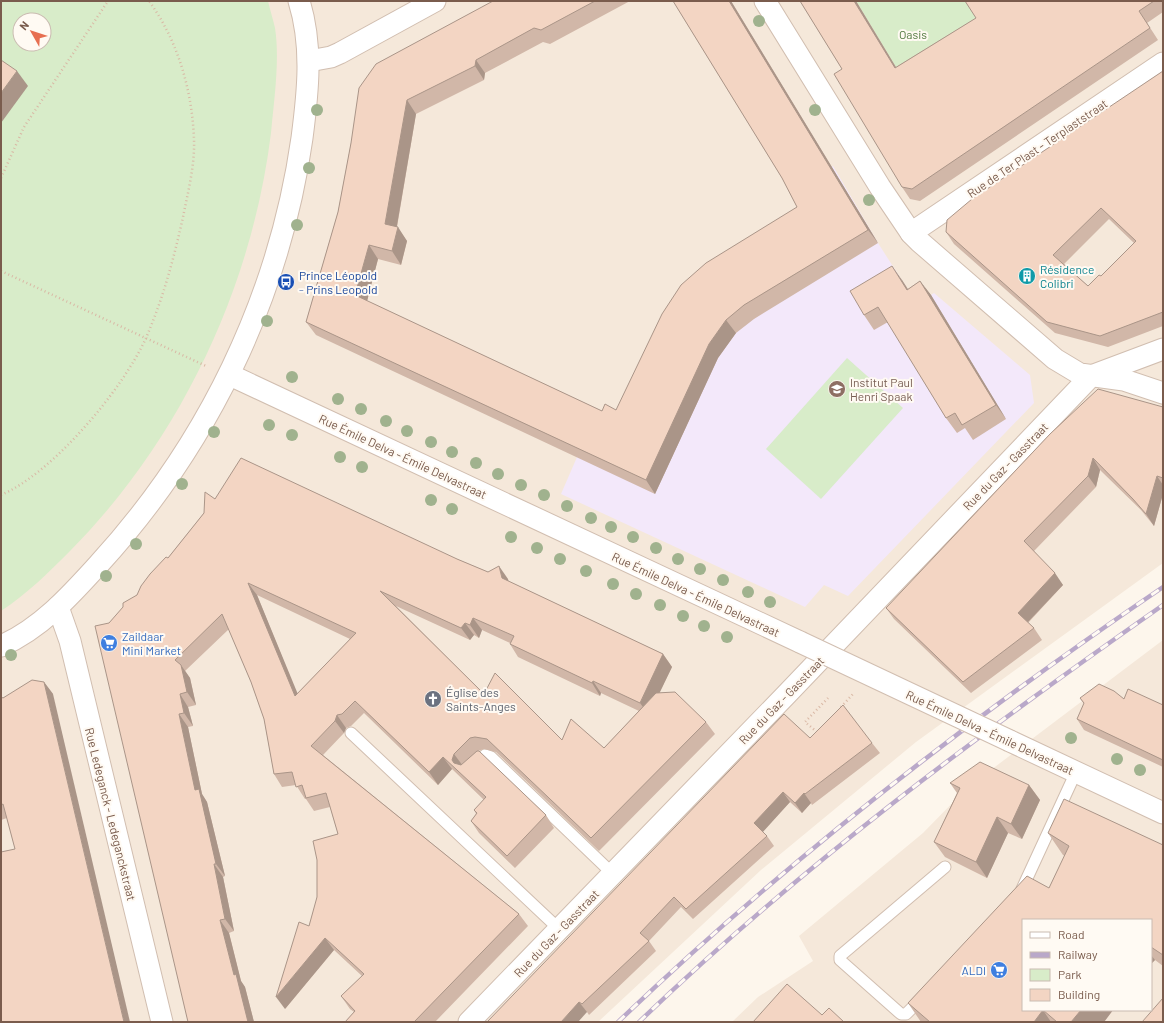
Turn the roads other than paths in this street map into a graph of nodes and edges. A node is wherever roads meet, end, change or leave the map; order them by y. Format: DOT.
graph roads {
  1 [pos="299,1"];
  2 [pos="435,1"];
  3 [pos="765,1"];
  4 [pos="309,61"];
  5 [pos="1163,63"];
  6 [pos="911,233"];
  7 [pos="1163,349"];
  8 [pos="230,375"];
  9 [pos="1091,376"];
  10 [pos="1163,393"];
  11 [pos="58,607"];
  12 [pos="1,646"];
  13 [pos="351,733"];
  14 [pos="468,772"];
  15 [pos="1076,772"];
  16 [pos="1163,813"];
  17 [pos="945,867"];
  18 [pos="613,874"];
  19 [pos="1018,898"];
  20 [pos="559,929"];
  21 [pos="928,992"];
  22 [pos="162,1022"];
  23 [pos="469,1022"];
  1 -- 4 [label="street"];
  2 -- 4 [label="street"];
  3 -- 6 [label="street"];
  4 -- 8 [label="street"];
  5 -- 6 [label="street, Rue de Ter Plast - Terplaststraat"];
  6 -- 9 [label="street"];
  7 -- 9 [label="street"];
  8 -- 11 [label="street"];
  8 -- 15 [label="street, Rue Émile Delva - Émile Delvastraat, bridge"];
  9 -- 10 [label="street"];
  9 -- 18 [label="street, Rue du Gaz - Gasstraat"];
  11 -- 12 [label="street"];
  11 -- 22 [label="street, Rue Ledeganck - Ledeganckstraat"];
  13 -- 20 [label="lane"];
  14 -- 18 [label="lane"];
  15 -- 16 [label="street, Rue Émile Delva - Émile Delvastraat"];
  15 -- 19 [label="lane"];
  17 -- 21 [label="lane"];
  18 -- 20 [label="street, Rue du Gaz - Gasstraat"];
  20 -- 23 [label="street, Rue du Gaz - Gasstraat"];
}
